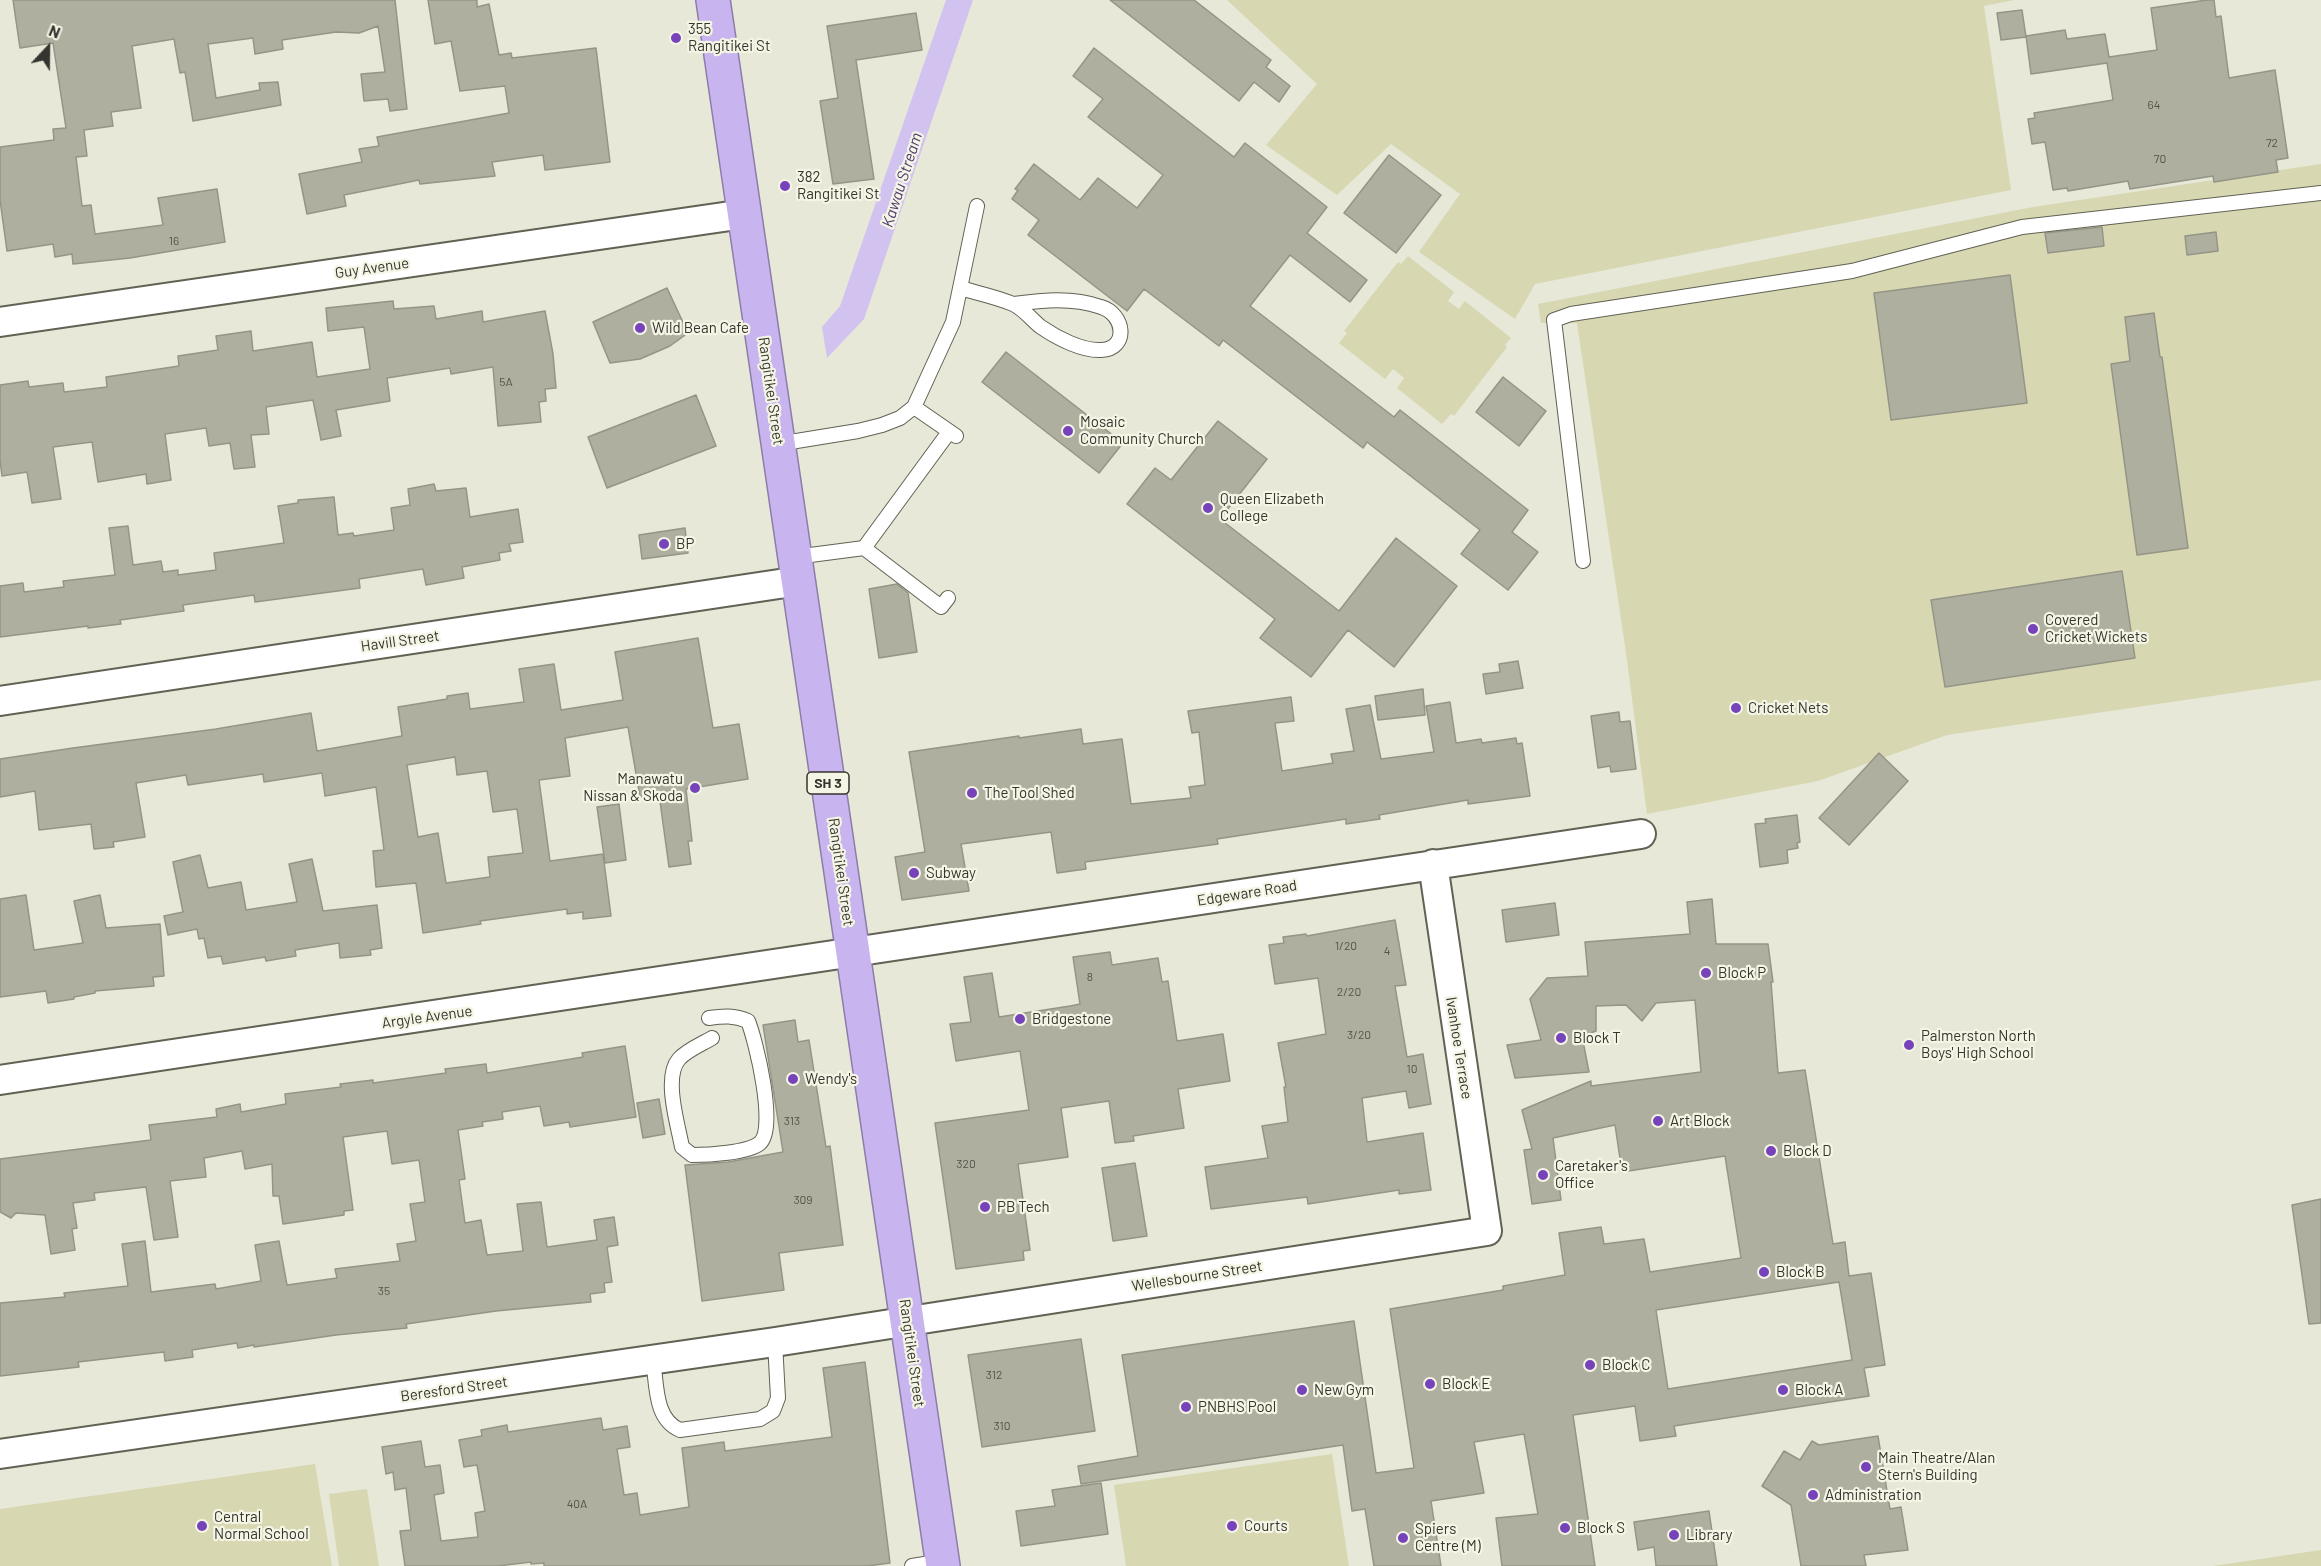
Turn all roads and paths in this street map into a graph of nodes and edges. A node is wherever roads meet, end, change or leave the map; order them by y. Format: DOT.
graph roads {
  1 [pos="713,0"];
  2 [pos="2321,193"];
  3 [pos="977,206"];
  4 [pos="744,214"];
  5 [pos="960,288"];
  6 [pos="1014,304"];
  7 [pos="0,322"];
  8 [pos="914,407"];
  9 [pos="778,444"];
  10 [pos="864,548"];
  11 [pos="1583,561"];
  12 [pos="797,569"];
  13 [pos="948,598"];
  14 [pos="0,701"];
  15 [pos="1641,834"];
  16 [pos="1433,864"];
  17 [pos="853,951"];
  18 [pos="709,1018"];
  19 [pos="711,1038"];
  20 [pos="0,1080"];
  21 [pos="1487,1231"];
  22 [pos="908,1322"];
  23 [pos="775,1342"];
  24 [pos="653,1360"];
  25 [pos="0,1454"];
  26 [pos="933,1564"];
  1 -- 4 [label="highway, Rangitikei Street / SH 3"];
  2 -- 11 [label="lane"];
  3 -- 5 [label="lane"];
  4 -- 7 [label="street, Guy Avenue"];
  4 -- 9 [label="highway, Rangitikei Street / SH 3"];
  5 -- 6 [label="lane"];
  5 -- 8 [label="lane"];
  6 -- 6 [label="lane"];
  8 -- 9 [label="lane"];
  8 -- 10 [label="lane"];
  9 -- 12 [label="highway, Rangitikei Street / SH 3"];
  10 -- 12 [label="lane"];
  10 -- 13 [label="lane"];
  12 -- 14 [label="street, Havill Street"];
  12 -- 17 [label="highway, Rangitikei Street / SH 3"];
  15 -- 16 [label="street, Edgeware Road"];
  16 -- 17 [label="street, Edgeware Road"];
  16 -- 21 [label="street, Ivanhoe Terrace"];
  17 -- 20 [label="street, Argyle Avenue"];
  17 -- 22 [label="highway, Rangitikei Street / SH 3"];
  18 -- 19 [label="lane"];
  21 -- 22 [label="street, Wellesbourne Street"];
  22 -- 23 [label="street, Beresford Street"];
  22 -- 26 [label="highway, Rangitikei Street / SH 3"];
  23 -- 24 [label="street, Beresford Street"];
  23 -- 24 [label="lane"];
  24 -- 25 [label="street, Beresford Street"];
}
